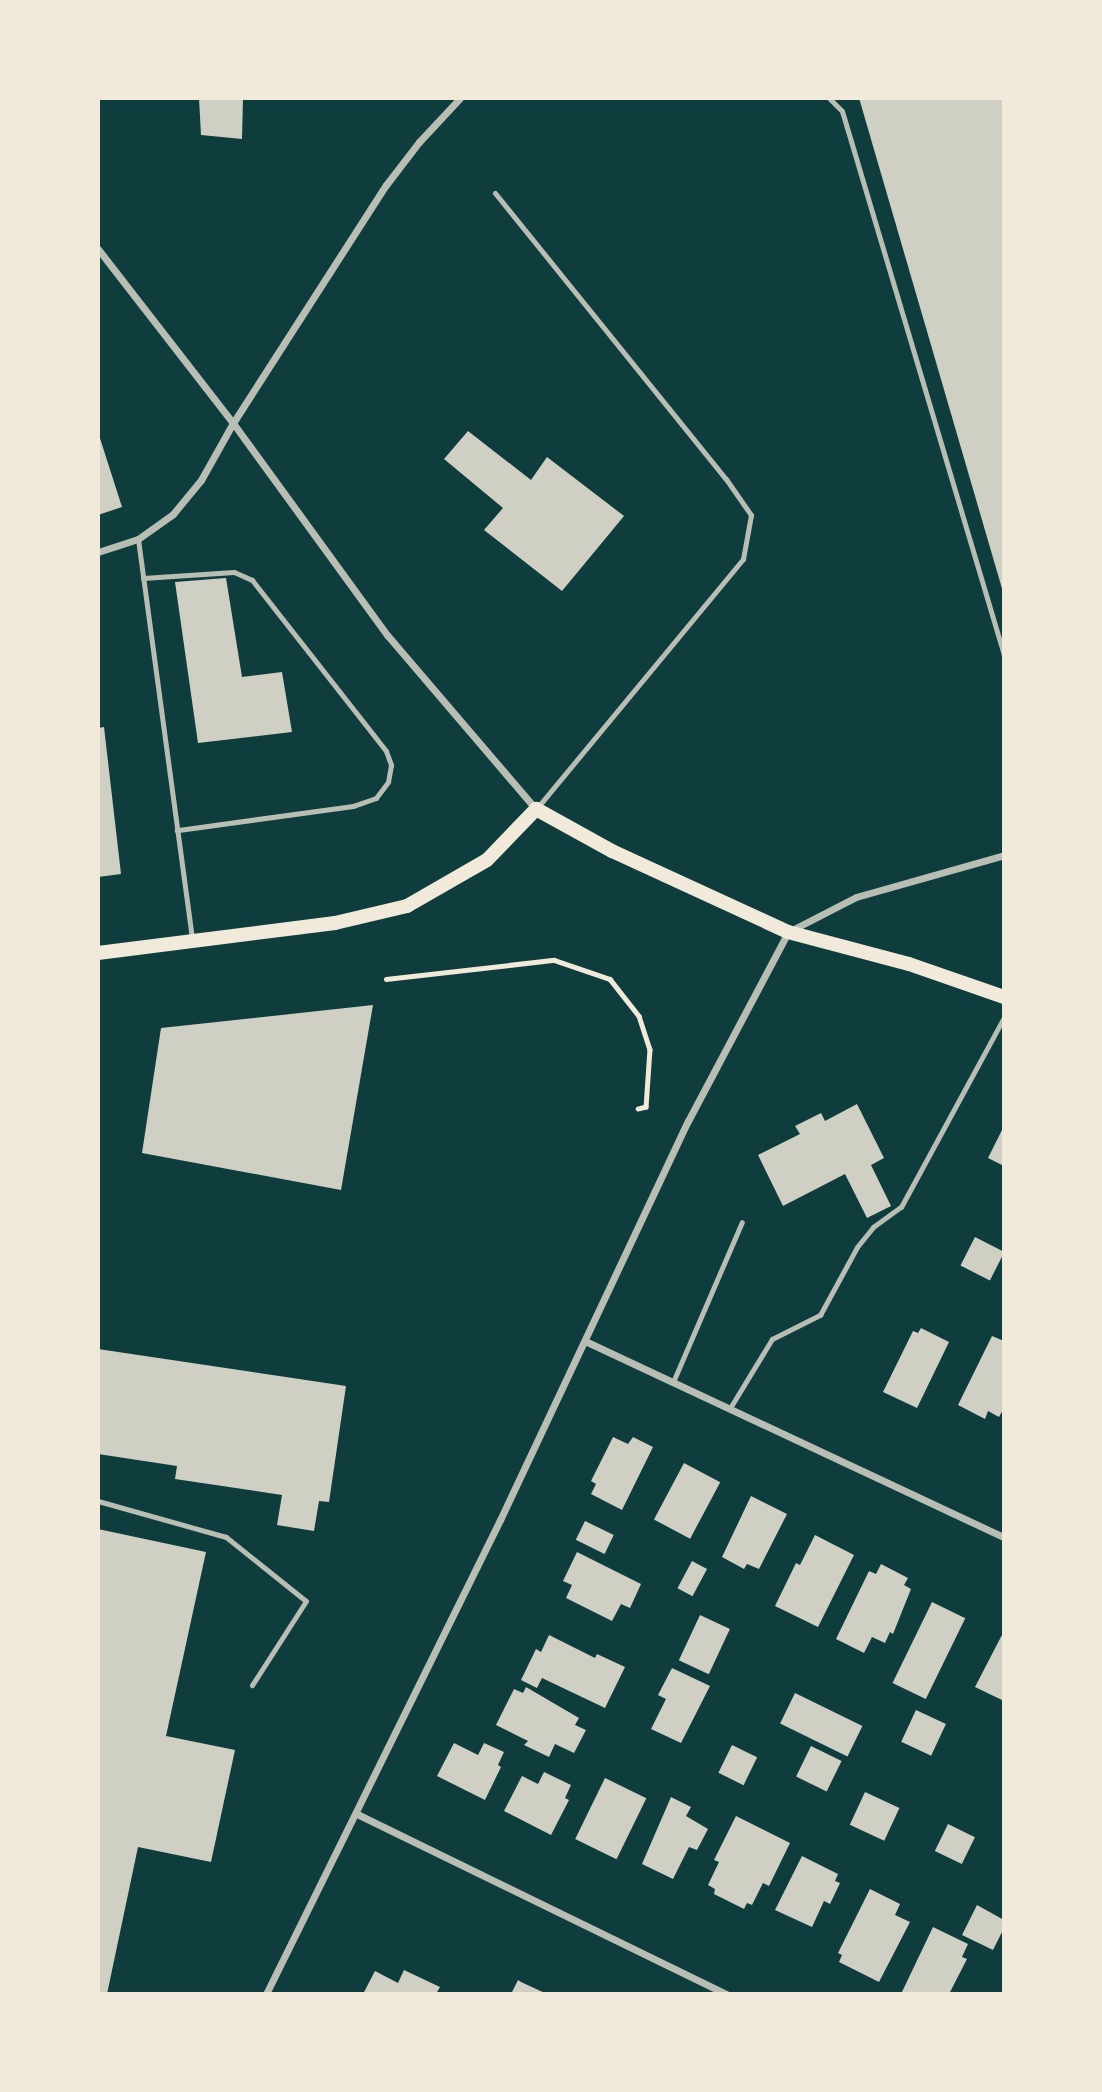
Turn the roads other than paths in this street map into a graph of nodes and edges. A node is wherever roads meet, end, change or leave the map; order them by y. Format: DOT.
graph roads {
  1 [pos="460,98"];
  2 [pos="829,98"];
  3 [pos="495,193"];
  4 [pos="98,249"];
  5 [pos="233,424"];
  6 [pos="138,539"];
  7 [pos="98,552"];
  8 [pos="143,578"];
  9 [pos="1004,656"];
  10 [pos="536,808"];
  11 [pos="177,830"];
  12 [pos="1004,855"];
  13 [pos="788,932"];
  14 [pos="192,939"];
  15 [pos="98,953"];
  16 [pos="1004,997"];
  17 [pos="1004,1017"];
  18 [pos="742,1222"];
  19 [pos="585,1341"];
  20 [pos="673,1382"];
  21 [pos="730,1408"];
  22 [pos="98,1501"];
  23 [pos="1004,1537"];
  24 [pos="252,1685"];
  25 [pos="357,1814"];
  26 [pos="266,1994"];
  27 [pos="726,1994"];
  1 -- 5 [label="street"];
  2 -- 9 [label="lane"];
  3 -- 10 [label="lane"];
  4 -- 5 [label="street"];
  5 -- 6 [label="street"];
  5 -- 10 [label="street"];
  6 -- 7 [label="street"];
  6 -- 8 [label="lane"];
  8 -- 11 [label="lane"];
  8 -- 11 [label="lane"];
  10 -- 13 [label="main road"];
  10 -- 14 [label="main road"];
  11 -- 14 [label="lane"];
  12 -- 13 [label="street"];
  13 -- 16 [label="main road"];
  13 -- 19 [label="street"];
  14 -- 15 [label="main road"];
  17 -- 21 [label="lane"];
  18 -- 20 [label="lane"];
  19 -- 20 [label="street"];
  19 -- 25 [label="street"];
  20 -- 21 [label="street"];
  21 -- 23 [label="street"];
  22 -- 24 [label="lane"];
  25 -- 26 [label="street"];
  25 -- 27 [label="street"];
}
